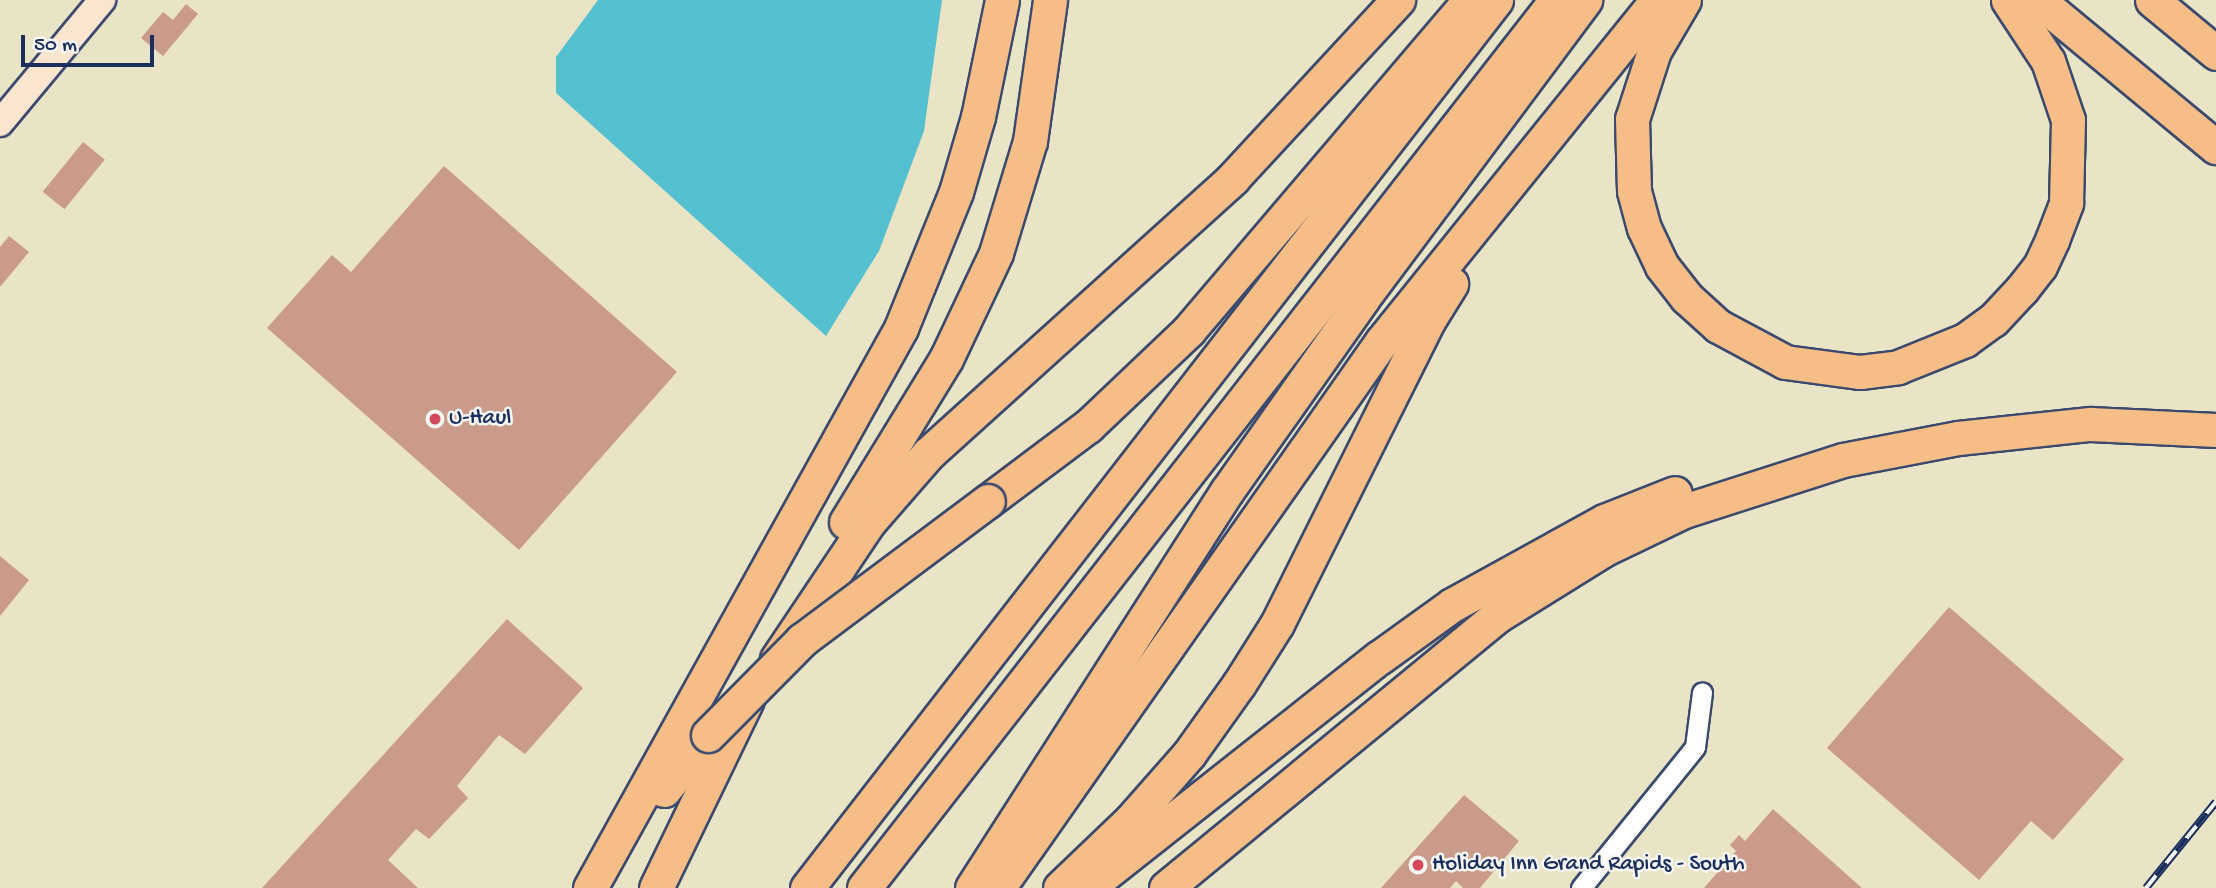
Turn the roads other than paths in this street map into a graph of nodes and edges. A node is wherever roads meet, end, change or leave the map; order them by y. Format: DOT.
graph roads {
  1 [pos="102,0"];
  2 [pos="1002,0"];
  3 [pos="1050,0"];
  4 [pos="1398,0"];
  5 [pos="1470,0"];
  6 [pos="1496,0"];
  7 [pos="1556,0"];
  8 [pos="1585,0"];
  9 [pos="1657,0"];
  10 [pos="1684,0"];
  11 [pos="2008,0"];
  12 [pos="2038,0"];
  13 [pos="2152,0"];
  14 [pos="2216,53"];
  15 [pos="0,123"];
  16 [pos="1542,145"];
  17 [pos="2216,147"];
  18 [pos="2038,427"];
  19 [pos="2216,430"];
  20 [pos="1702,692"];
  21 [pos="718,736"];
  22 [pos="590,888"];
  23 [pos="597,888"];
  24 [pos="656,888"];
  25 [pos="807,888"];
  26 [pos="864,888"];
  27 [pos="972,888"];
  28 [pos="998,888"];
  29 [pos="1060,888"];
  30 [pos="1087,888"];
  31 [pos="1166,888"];
  32 [pos="1581,888"];
  1 -- 15 [label="main road"];
  2 -- 22 [label="highway"];
  3 -- 21 [label="highway"];
  4 -- 21 [label="highway"];
  5 -- 21 [label="highway, bridge"];
  6 -- 25 [label="highway"];
  7 -- 26 [label="highway"];
  8 -- 27 [label="highway"];
  9 -- 16 [label="highway"];
  10 -- 11 [label="highway"];
  12 -- 17 [label="highway"];
  13 -- 14 [label="highway"];
  16 -- 28 [label="highway"];
  16 -- 29 [label="highway"];
  18 -- 19 [label="highway"];
  18 -- 30 [label="highway"];
  18 -- 31 [label="highway"];
  20 -- 32 [label="street"];
  21 -- 23 [label="highway"];
  21 -- 24 [label="highway"];
}
